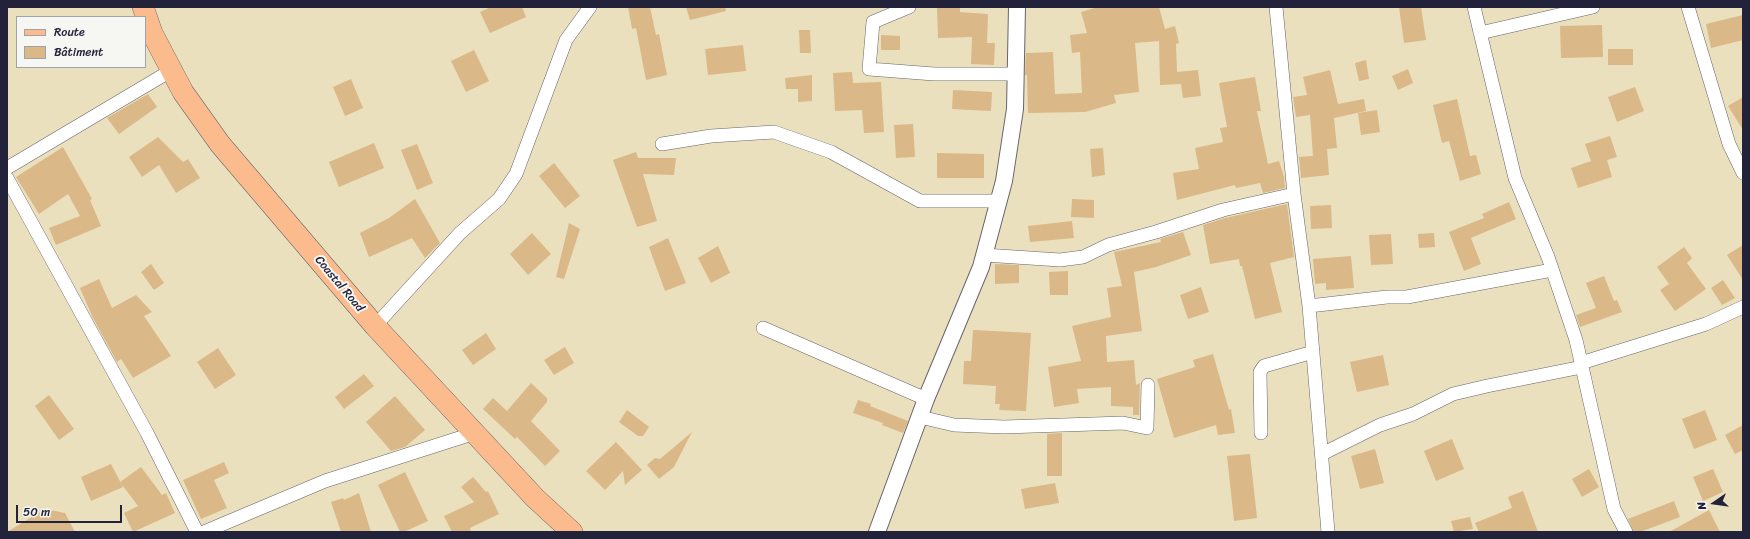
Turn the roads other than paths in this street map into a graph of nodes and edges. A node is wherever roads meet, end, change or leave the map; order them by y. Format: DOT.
graph roads {
  1 [pos="143,7"];
  2 [pos="590,7"];
  3 [pos="909,7"];
  4 [pos="1016,7"];
  5 [pos="1276,7"];
  6 [pos="1474,7"];
  7 [pos="1593,7"];
  8 [pos="1688,7"];
  9 [pos="1480,33"];
  10 [pos="172,70"];
  11 [pos="1015,74"];
  12 [pos="662,144"];
  13 [pos="7,168"];
  14 [pos="1743,174"];
  15 [pos="7,178"];
  16 [pos="1294,194"];
  17 [pos="999,202"];
  18 [pos="984,255"];
  19 [pos="1552,270"];
  20 [pos="1309,306"];
  21 [pos="1743,307"];
  22 [pos="375,326"];
  23 [pos="763,328"];
  24 [pos="1313,352"];
  25 [pos="1581,365"];
  26 [pos="1148,385"];
  27 [pos="926,399"];
  28 [pos="920,417"];
  29 [pos="475,433"];
  30 [pos="1261,433"];
  31 [pos="1322,454"];
  32 [pos="886,509"];
  33 [pos="197,532"];
  34 [pos="204,532"];
  35 [pos="572,532"];
  36 [pos="869,532"];
  37 [pos="877,532"];
  38 [pos="1328,532"];
  39 [pos="1626,532"];
  1 -- 10 [label="main road, Coastal Road"];
  2 -- 22 [label="street"];
  3 -- 11 [label="street"];
  4 -- 11 [label="street"];
  5 -- 16 [label="street"];
  6 -- 9 [label="street"];
  7 -- 9 [label="street"];
  8 -- 14 [label="street"];
  9 -- 19 [label="street"];
  10 -- 13 [label="street"];
  10 -- 22 [label="main road, Coastal Road"];
  11 -- 17 [label="street"];
  12 -- 17 [label="street"];
  15 -- 33 [label="street"];
  16 -- 18 [label="street"];
  16 -- 20 [label="street"];
  17 -- 18 [label="street"];
  18 -- 27 [label="street"];
  19 -- 20 [label="street"];
  19 -- 25 [label="street"];
  20 -- 24 [label="street"];
  21 -- 25 [label="street"];
  22 -- 29 [label="main road, Coastal Road"];
  23 -- 27 [label="street"];
  24 -- 30 [label="street"];
  24 -- 31 [label="street"];
  25 -- 31 [label="street"];
  25 -- 39 [label="street"];
  26 -- 28 [label="street"];
  27 -- 28 [label="street"];
  28 -- 32 [label="street"];
  29 -- 34 [label="street"];
  29 -- 35 [label="main road, Coastal Road"];
  31 -- 38 [label="street"];
  32 -- 36 [label="street"];
  32 -- 37 [label="street"];
}
